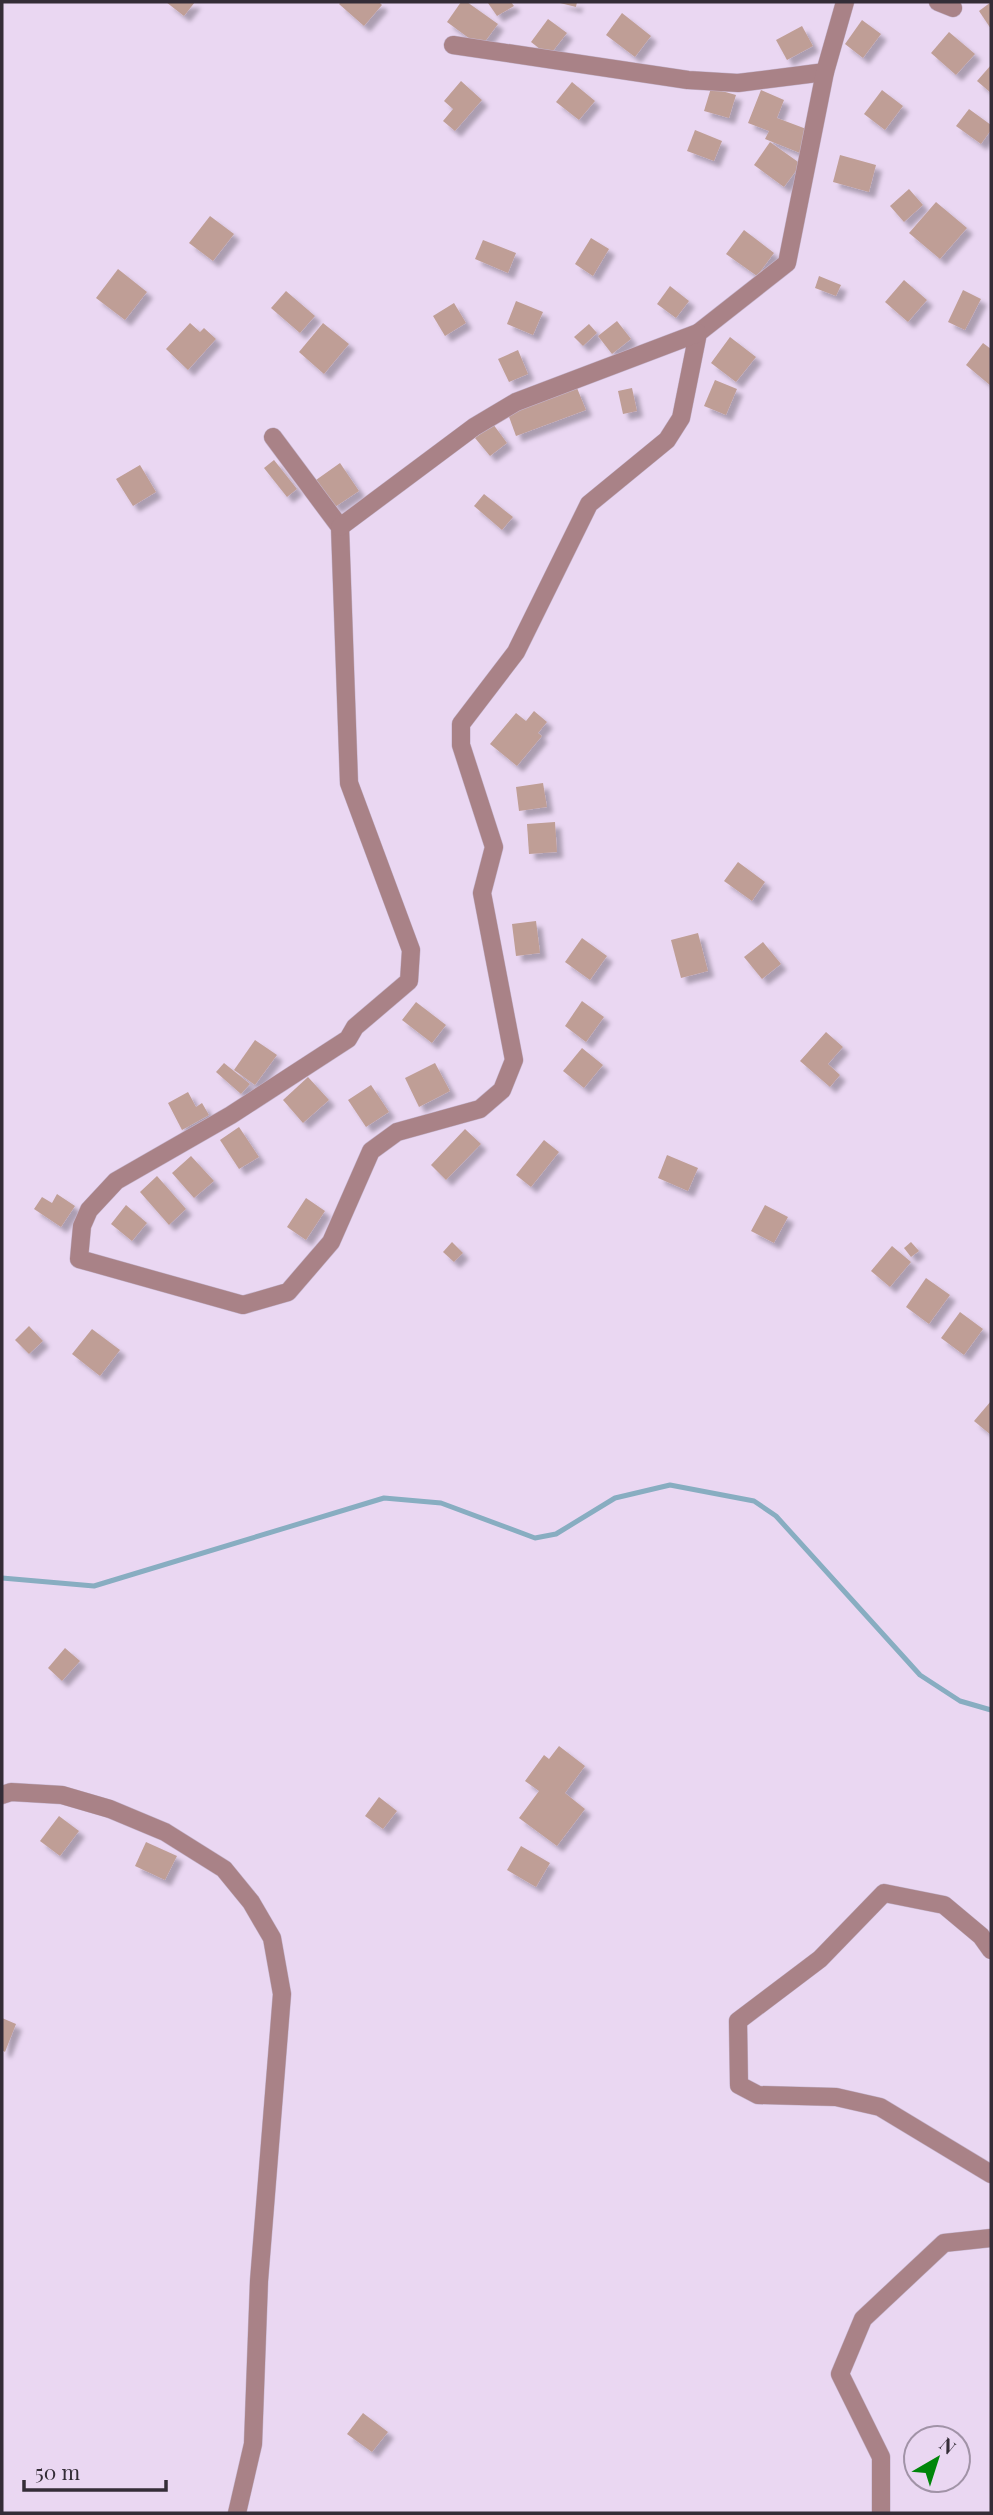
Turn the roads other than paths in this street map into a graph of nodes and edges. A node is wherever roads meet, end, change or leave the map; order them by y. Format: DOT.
graph roads {
  1 [pos="845,2"];
  2 [pos="453,45"];
  3 [pos="825,72"];
  4 [pos="698,333"];
  5 [pos="273,437"];
  6 [pos="340,527"];
  7 [pos="2,1796"];
  8 [pos="991,1950"];
  9 [pos="991,2174"];
  10 [pos="991,2238"];
  11 [pos="237,2513"];
  12 [pos="881,2513"];
  1 -- 3 [label="street"];
  2 -- 3 [label="street"];
  3 -- 4 [label="street"];
  4 -- 6 [label="street"];
  4 -- 6 [label="street"];
  5 -- 6 [label="street"];
  7 -- 11 [label="street"];
  8 -- 9 [label="street"];
  10 -- 12 [label="street"];
}
